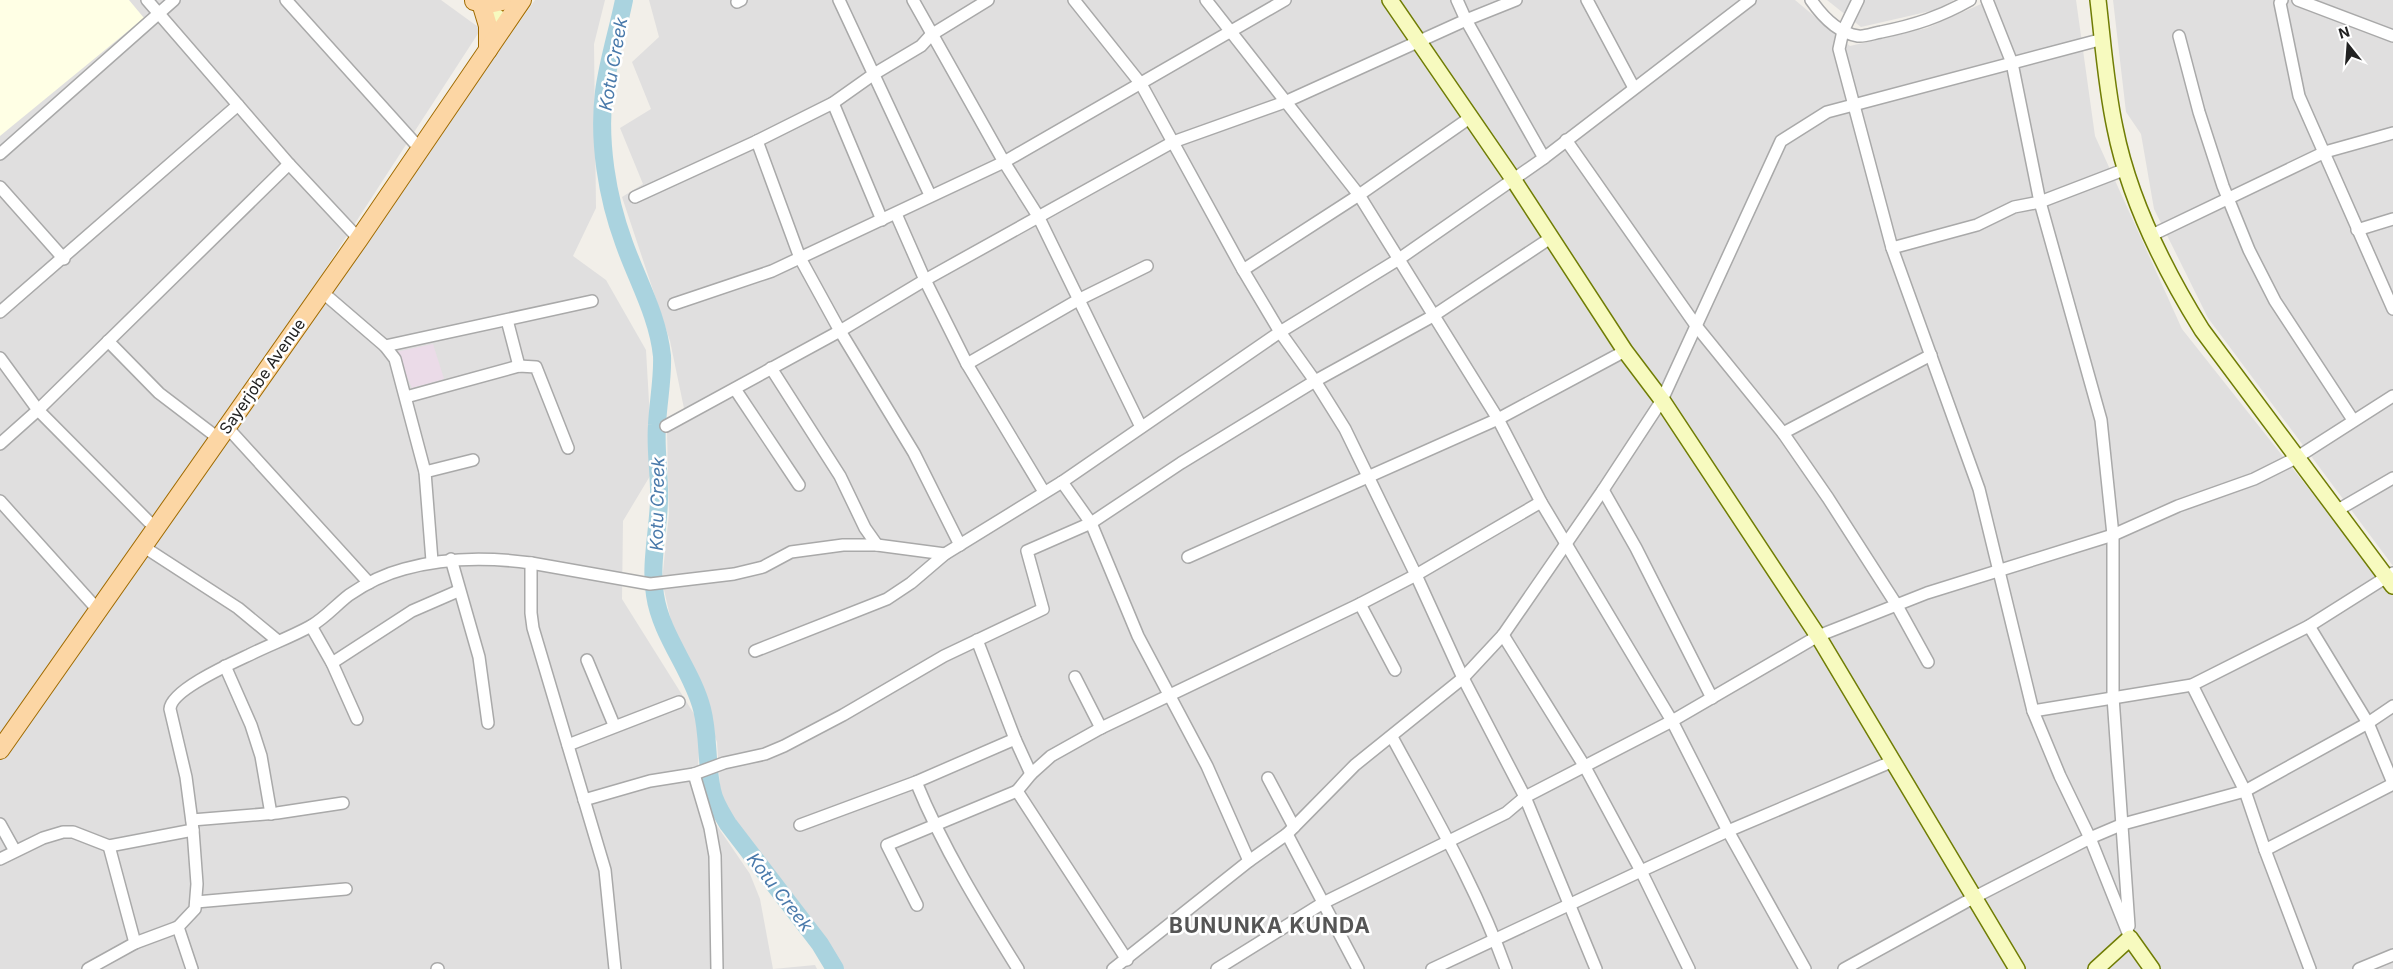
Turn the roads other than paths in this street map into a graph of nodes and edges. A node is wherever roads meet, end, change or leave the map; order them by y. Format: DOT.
graph roads {
  1 [pos="146,0"];
  2 [pos="174,0"];
  3 [pos="286,0"];
  4 [pos="507,0"];
  5 [pos="522,0"];
  6 [pos="839,0"];
  7 [pos="912,0"];
  8 [pos="988,0"];
  9 [pos="1074,0"];
  10 [pos="1206,0"];
  11 [pos="1285,0"];
  12 [pos="1390,0"];
  13 [pos="1457,0"];
  14 [pos="1516,0"];
  15 [pos="1587,0"];
  16 [pos="1750,0"];
  17 [pos="1811,0"];
  18 [pos="1858,0"];
  19 [pos="1970,0"];
  20 [pos="1987,0"];
  21 [pos="2098,0"];
  22 [pos="2282,0"];
  23 [pos="2306,1"];
  24 [pos="476,2"];
  25 [pos="159,13"];
  26 [pos="1466,20"];
  27 [pos="506,22"];
  28 [pos="1229,30"];
  29 [pos="1843,32"];
  30 [pos="931,35"];
  31 [pos="2179,36"];
  32 [pos="2393,36"];
  33 [pos="2103,39"];
  34 [pos="1418,42"];
  35 [pos="488,50"];
  36 [pos="2012,64"];
  37 [pos="874,74"];
  38 [pos="1141,84"];
  39 [pos="1634,88"];
  40 [pos="834,102"];
  41 [pos="1285,102"];
  42 [pos="238,105"];
  43 [pos="1853,106"];
  44 [pos="1471,117"];
  45 [pos="2393,133"];
  46 [pos="1566,140"];
  47 [pos="757,141"];
  48 [pos="1174,142"];
  49 [pos="420,150"];
  50 [pos="2325,152"];
  51 [pos="0,154"];
  52 [pos="1544,158"];
  53 [pos="1004,162"];
  54 [pos="289,164"];
  55 [pos="2126,169"];
  56 [pos="1513,179"];
  57 [pos="0,187"];
  58 [pos="930,195"];
  59 [pos="1359,195"];
  60 [pos="635,197"];
  61 [pos="2228,198"];
  62 [pos="2040,202"];
  63 [pos="896,214"];
  64 [pos="1038,216"];
  65 [pos="2393,219"];
  66 [pos="882,220"];
  67 [pos="2357,230"];
  68 [pos="2152,236"];
  69 [pos="1552,238"];
  70 [pos="359,239"];
  71 [pos="1892,248"];
  72 [pos="64,258"];
  73 [pos="800,258"];
  74 [pos="1399,259"];
  75 [pos="1147,266"];
  76 [pos="1243,270"];
  77 [pos="925,280"];
  78 [pos="321,291"];
  79 [pos="1078,300"];
  80 [pos="592,301"];
  81 [pos="674,304"];
  82 [pos="2393,310"];
  83 [pos="0,312"];
  84 [pos="1434,316"];
  85 [pos="507,320"];
  86 [pos="1698,327"];
  87 [pos="840,331"];
  88 [pos="1280,332"];
  89 [pos="108,341"];
  90 [pos="385,346"];
  91 [pos="1625,351"];
  92 [pos="1930,355"];
  93 [pos="0,358"];
  94 [pos="967,364"];
  95 [pos="518,366"];
  96 [pos="771,368"];
  97 [pos="1316,381"];
  98 [pos="735,389"];
  99 [pos="2393,396"];
  100 [pos="406,397"];
  101 [pos="1662,400"];
  102 [pos="38,410"];
  103 [pos="1498,419"];
  104 [pos="2353,420"];
  105 [pos="666,426"];
  106 [pos="1141,427"];
  107 [pos="222,432"];
  108 [pos="1783,433"];
  109 [pos="0,444"];
  110 [pos="568,448"];
  111 [pos="2296,458"];
  112 [pos="472,460"];
  113 [pos="425,472"];
  114 [pos="1368,476"];
  115 [pos="2393,478"];
  116 [pos="1062,482"];
  117 [pos="799,485"];
  118 [pos="1603,490"];
  119 [pos="1044,492"];
  120 [pos="0,501"];
  121 [pos="1541,502"];
  122 [pos="2336,511"];
  123 [pos="1092,523"];
  124 [pos="156,529"];
  125 [pos="2113,535"];
  126 [pos="877,544"];
  127 [pos="1565,544"];
  128 [pos="960,545"];
  129 [pos="144,547"];
  130 [pos="945,554"];
  131 [pos="1188,557"];
  132 [pos="451,559"];
  133 [pos="432,561"];
  134 [pos="531,563"];
  135 [pos="1997,570"];
  136 [pos="1416,575"];
  137 [pos="2391,579"];
  138 [pos="369,583"];
  139 [pos="458,591"];
  140 [pos="1360,604"];
  141 [pos="1896,604"];
  142 [pos="98,610"];
  143 [pos="311,626"];
  144 [pos="2310,626"];
  145 [pos="1503,635"];
  146 [pos="1818,636"];
  147 [pos="977,640"];
  148 [pos="278,641"];
  149 [pos="754,652"];
  150 [pos="587,660"];
  151 [pos="1928,662"];
  152 [pos="332,663"];
  153 [pos="225,666"];
  154 [pos="1395,670"];
  155 [pos="1075,677"];
  156 [pos="1463,678"];
  157 [pos="2192,686"];
  158 [pos="1168,695"];
  159 [pos="2113,697"];
  160 [pos="1712,698"];
  161 [pos="679,702"];
  162 [pos="2393,706"];
  163 [pos="2033,711"];
  164 [pos="357,719"];
  165 [pos="1672,721"];
  166 [pos="2368,723"];
  167 [pos="488,724"];
  168 [pos="614,725"];
  169 [pos="1101,728"];
  170 [pos="1392,738"];
  171 [pos="1015,739"];
  172 [pos="568,745"];
  173 [pos="0,750"];
  174 [pos="1891,762"];
  175 [pos="1585,767"];
  176 [pos="694,774"];
  177 [pos="1031,774"];
  178 [pos="1268,778"];
  179 [pos="916,782"];
  180 [pos="2393,784"];
  181 [pos="1017,791"];
  182 [pos="2245,791"];
  183 [pos="1525,797"];
  184 [pos="584,800"];
  185 [pos="343,803"];
  186 [pos="271,814"];
  187 [pos="0,824"];
  188 [pos="933,824"];
  189 [pos="2123,824"];
  190 [pos="192,825"];
  191 [pos="800,825"];
  192 [pos="1291,830"];
  193 [pos="1728,831"];
  194 [pos="2090,838"];
  195 [pos="1448,841"];
  196 [pos="109,846"];
  197 [pos="2264,850"];
  198 [pos="15,851"];
  199 [pos="0,859"];
  200 [pos="1249,861"];
  201 [pos="1641,872"];
  202 [pos="346,889"];
  203 [pos="1973,898"];
  204 [pos="196,902"];
  205 [pos="1323,903"];
  206 [pos="1570,903"];
  207 [pos="917,905"];
  208 [pos="178,927"];
  209 [pos="2130,938"];
  210 [pos="1495,939"];
  211 [pos="135,943"];
  212 [pos="2393,955"];
  213 [pos="111,957"];
  214 [pos="1127,960"];
  215 [pos="88,969"];
  216 [pos="114,969"];
  217 [pos="192,969"];
  218 [pos="615,969"];
  219 [pos="717,969"];
  220 [pos="1018,969"];
  221 [pos="1113,969"];
  222 [pos="1217,969"];
  223 [pos="1358,969"];
  224 [pos="1432,969"];
  225 [pos="1506,969"];
  226 [pos="1596,969"];
  227 [pos="1689,969"];
  228 [pos="1805,969"];
  229 [pos="1844,969"];
  230 [pos="2017,969"];
  231 [pos="2096,969"];
  232 [pos="2152,969"];
  233 [pos="2310,969"];
  234 [pos="2359,969"];
  1 -- 25 [label="street"];
  2 -- 25 [label="street"];
  3 -- 49 [label="street"];
  4 -- 24 [label="main road"];
  5 -- 27 [label="main road, Sayerjobe Avenue"];
  6 -- 37 [label="street"];
  7 -- 30 [label="street"];
  8 -- 30 [label="street"];
  9 -- 38 [label="street"];
  10 -- 28 [label="street"];
  11 -- 28 [label="street"];
  12 -- 34 [label="street"];
  13 -- 26 [label="street"];
  14 -- 26 [label="street"];
  15 -- 39 [label="street"];
  16 -- 39 [label="street"];
  17 -- 29 [label="street"];
  18 -- 29 [label="street"];
  19 -- 29 [label="street"];
  20 -- 36 [label="street"];
  21 -- 33 [label="street"];
  22 -- 50 [label="street"];
  23 -- 32 [label="street"];
  24 -- 27 [label="street"];
  24 -- 35 [label="main road"];
  25 -- 42 [label="street"];
  25 -- 51 [label="street"];
  26 -- 34 [label="street"];
  26 -- 52 [label="street"];
  27 -- 35 [label="main road, Sayerjobe Avenue"];
  28 -- 38 [label="street"];
  28 -- 41 [label="street"];
  29 -- 43 [label="street"];
  30 -- 37 [label="street"];
  30 -- 53 [label="street"];
  31 -- 61 [label="street"];
  33 -- 36 [label="street"];
  33 -- 55 [label="street"];
  34 -- 41 [label="street"];
  34 -- 44 [label="street"];
  35 -- 49 [label="main road, Sayerjobe Avenue"];
  36 -- 43 [label="street"];
  36 -- 62 [label="street"];
  37 -- 40 [label="street"];
  37 -- 58 [label="street"];
  38 -- 48 [label="street"];
  38 -- 53 [label="street"];
  39 -- 46 [label="street"];
  40 -- 47 [label="street"];
  40 -- 66 [label="street"];
  41 -- 48 [label="street"];
  41 -- 59 [label="street"];
  42 -- 54 [label="street"];
  42 -- 72 [label="street"];
  43 -- 71 [label="street"];
  43 -- 86 [label="street"];
  44 -- 56 [label="street"];
  44 -- 59 [label="street"];
  45 -- 50 [label="street"];
  46 -- 52 [label="street"];
  46 -- 86 [label="street"];
  47 -- 60 [label="street"];
  47 -- 73 [label="street"];
  48 -- 64 [label="street"];
  48 -- 76 [label="street"];
  49 -- 70 [label="main road, Sayerjobe Avenue"];
  50 -- 61 [label="street"];
  50 -- 67 [label="street"];
  52 -- 56 [label="street"];
  53 -- 58 [label="street"];
  53 -- 64 [label="street"];
  54 -- 70 [label="street"];
  54 -- 89 [label="street"];
  55 -- 62 [label="street"];
  55 -- 68 [label="street"];
  56 -- 69 [label="street"];
  56 -- 74 [label="street"];
  57 -- 72 [label="street"];
  58 -- 63 [label="street"];
  59 -- 74 [label="street"];
  59 -- 76 [label="street"];
  61 -- 68 [label="street"];
  61 -- 104 [label="street"];
  62 -- 71 [label="street"];
  62 -- 125 [label="street"];
  63 -- 66 [label="street"];
  63 -- 77 [label="street"];
  64 -- 77 [label="street"];
  64 -- 79 [label="street"];
  65 -- 67 [label="street"];
  66 -- 73 [label="street"];
  67 -- 82 [label="street"];
  68 -- 111 [label="street"];
  69 -- 84 [label="street"];
  69 -- 91 [label="street"];
  70 -- 78 [label="main road, Sayerjobe Avenue"];
  71 -- 92 [label="street"];
  72 -- 83 [label="street"];
  73 -- 81 [label="street"];
  73 -- 87 [label="street"];
  74 -- 84 [label="street"];
  74 -- 88 [label="street"];
  75 -- 79 [label="street"];
  76 -- 88 [label="street"];
  77 -- 87 [label="street"];
  77 -- 94 [label="street"];
  78 -- 90 [label="street"];
  78 -- 107 [label="main road, Sayerjobe Avenue"];
  79 -- 94 [label="street"];
  79 -- 106 [label="street"];
  80 -- 85 [label="street"];
  84 -- 97 [label="street"];
  84 -- 103 [label="street"];
  85 -- 90 [label="street"];
  85 -- 95 [label="street"];
  86 -- 101 [label="street"];
  86 -- 108 [label="street"];
  87 -- 96 [label="street"];
  87 -- 128 [label="street"];
  88 -- 97 [label="street"];
  88 -- 106 [label="street"];
  89 -- 102 [label="street"];
  89 -- 107 [label="street"];
  90 -- 100 [label="street"];
  91 -- 101 [label="street"];
  91 -- 103 [label="street"];
  92 -- 108 [label="street"];
  92 -- 135 [label="street"];
  93 -- 102 [label="street"];
  94 -- 119 [label="street"];
  95 -- 100 [label="street"];
  95 -- 110 [label="street"];
  96 -- 98 [label="street"];
  96 -- 126 [label="street"];
  97 -- 114 [label="street"];
  97 -- 123 [label="street"];
  98 -- 105 [label="street"];
  98 -- 117 [label="street"];
  99 -- 104 [label="street"];
  100 -- 113 [label="street"];
  101 -- 118 [label="street"];
  101 -- 146 [label="street"];
  102 -- 109 [label="street"];
  102 -- 124 [label="street"];
  103 -- 114 [label="street"];
  103 -- 121 [label="street"];
  104 -- 111 [label="street"];
  106 -- 116 [label="street"];
  107 -- 124 [label="main road, Sayerjobe Avenue"];
  107 -- 138 [label="street"];
  108 -- 141 [label="street"];
  111 -- 122 [label="street"];
  111 -- 125 [label="street"];
  112 -- 113 [label="street"];
  113 -- 133 [label="street"];
  114 -- 131 [label="street"];
  114 -- 136 [label="street"];
  115 -- 122 [label="street"];
  116 -- 119 [label="street"];
  116 -- 123 [label="street"];
  118 -- 127 [label="street"];
  118 -- 160 [label="street"];
  119 -- 128 [label="street"];
  120 -- 142 [label="street"];
  121 -- 127 [label="street"];
  121 -- 136 [label="street"];
  122 -- 137 [label="street"];
  123 -- 147 [label="street"];
  123 -- 158 [label="street"];
  124 -- 129 [label="main road, Sayerjobe Avenue"];
  125 -- 135 [label="street"];
  125 -- 159 [label="street"];
  126 -- 130 [label="street"];
  126 -- 134 [label="street"];
  127 -- 145 [label="street"];
  127 -- 165 [label="street"];
  128 -- 130 [label="street"];
  129 -- 142 [label="main road, Sayerjobe Avenue"];
  129 -- 148 [label="street"];
  130 -- 149 [label="street"];
  132 -- 133 [label="street"];
  132 -- 134 [label="street"];
  132 -- 139 [label="street"];
  133 -- 138 [label="street"];
  134 -- 172 [label="street"];
  135 -- 141 [label="street"];
  135 -- 163 [label="street"];
  136 -- 140 [label="street"];
  136 -- 156 [label="street"];
  137 -- 144 [label="street"];
  138 -- 143 [label="street"];
  139 -- 152 [label="street"];
  139 -- 167 [label="street"];
  140 -- 154 [label="street"];
  140 -- 158 [label="street"];
  141 -- 146 [label="street"];
  141 -- 151 [label="street"];
  142 -- 173 [label="main road, Sayerjobe Avenue"];
  143 -- 148 [label="street"];
  143 -- 152 [label="street"];
  144 -- 157 [label="street"];
  144 -- 166 [label="street"];
  145 -- 156 [label="street"];
  145 -- 175 [label="street"];
  146 -- 160 [label="street"];
  146 -- 174 [label="street"];
  147 -- 171 [label="street"];
  147 -- 176 [label="street"];
  148 -- 153 [label="street"];
  150 -- 168 [label="street"];
  152 -- 164 [label="street"];
  153 -- 186 [label="street"];
  153 -- 190 [label="street"];
  155 -- 169 [label="street"];
  156 -- 170 [label="street"];
  156 -- 183 [label="street"];
  157 -- 159 [label="street"];
  157 -- 182 [label="street"];
  158 -- 169 [label="street"];
  158 -- 200 [label="street"];
  159 -- 163 [label="street"];
  159 -- 189 [label="street"];
  160 -- 165 [label="street"];
  161 -- 168 [label="street"];
  162 -- 166 [label="street"];
  163 -- 194 [label="street"];
  165 -- 175 [label="street"];
  165 -- 193 [label="street"];
  166 -- 180 [label="street"];
  166 -- 182 [label="street"];
  168 -- 172 [label="street"];
  169 -- 177 [label="street"];
  170 -- 192 [label="street"];
  170 -- 195 [label="street"];
  171 -- 177 [label="street"];
  171 -- 179 [label="street"];
  172 -- 184 [label="street"];
  174 -- 193 [label="street"];
  174 -- 203 [label="street"];
  175 -- 183 [label="street"];
  175 -- 201 [label="street"];
  176 -- 184 [label="street"];
  176 -- 219 [label="street"];
  177 -- 181 [label="street"];
  178 -- 192 [label="street"];
  179 -- 188 [label="street"];
  179 -- 191 [label="street"];
  180 -- 197 [label="street"];
  181 -- 188 [label="street"];
  181 -- 214 [label="street"];
  182 -- 189 [label="street"];
  182 -- 197 [label="street"];
  183 -- 195 [label="street"];
  183 -- 206 [label="street"];
  184 -- 218 [label="street"];
  185 -- 186 [label="street"];
  186 -- 190 [label="street"];
  187 -- 198 [label="street"];
  188 -- 207 [label="street"];
  188 -- 220 [label="street"];
  189 -- 194 [label="street"];
  189 -- 209 [label="street"];
  190 -- 196 [label="street"];
  190 -- 204 [label="street"];
  192 -- 200 [label="street"];
  192 -- 205 [label="street"];
  193 -- 201 [label="street"];
  193 -- 228 [label="street"];
  194 -- 203 [label="street"];
  194 -- 209 [label="street"];
  195 -- 205 [label="street"];
  195 -- 210 [label="street"];
  196 -- 198 [label="street"];
  196 -- 211 [label="street"];
  197 -- 233 [label="street"];
  198 -- 199 [label="street"];
  200 -- 214 [label="street"];
  201 -- 206 [label="street"];
  201 -- 227 [label="street"];
  202 -- 204 [label="street"];
  203 -- 229 [label="street"];
  203 -- 230 [label="street"];
  204 -- 208 [label="street"];
  205 -- 222 [label="street"];
  205 -- 223 [label="street"];
  206 -- 210 [label="street"];
  206 -- 226 [label="street"];
  208 -- 211 [label="street"];
  208 -- 217 [label="street"];
  209 -- 231 [label="street"];
  209 -- 232 [label="street"];
  210 -- 224 [label="street"];
  210 -- 225 [label="street"];
  211 -- 213 [label="street"];
  212 -- 234 [label="street"];
  213 -- 215 [label="street"];
  213 -- 216 [label="street"];
  214 -- 221 [label="street"];
}
